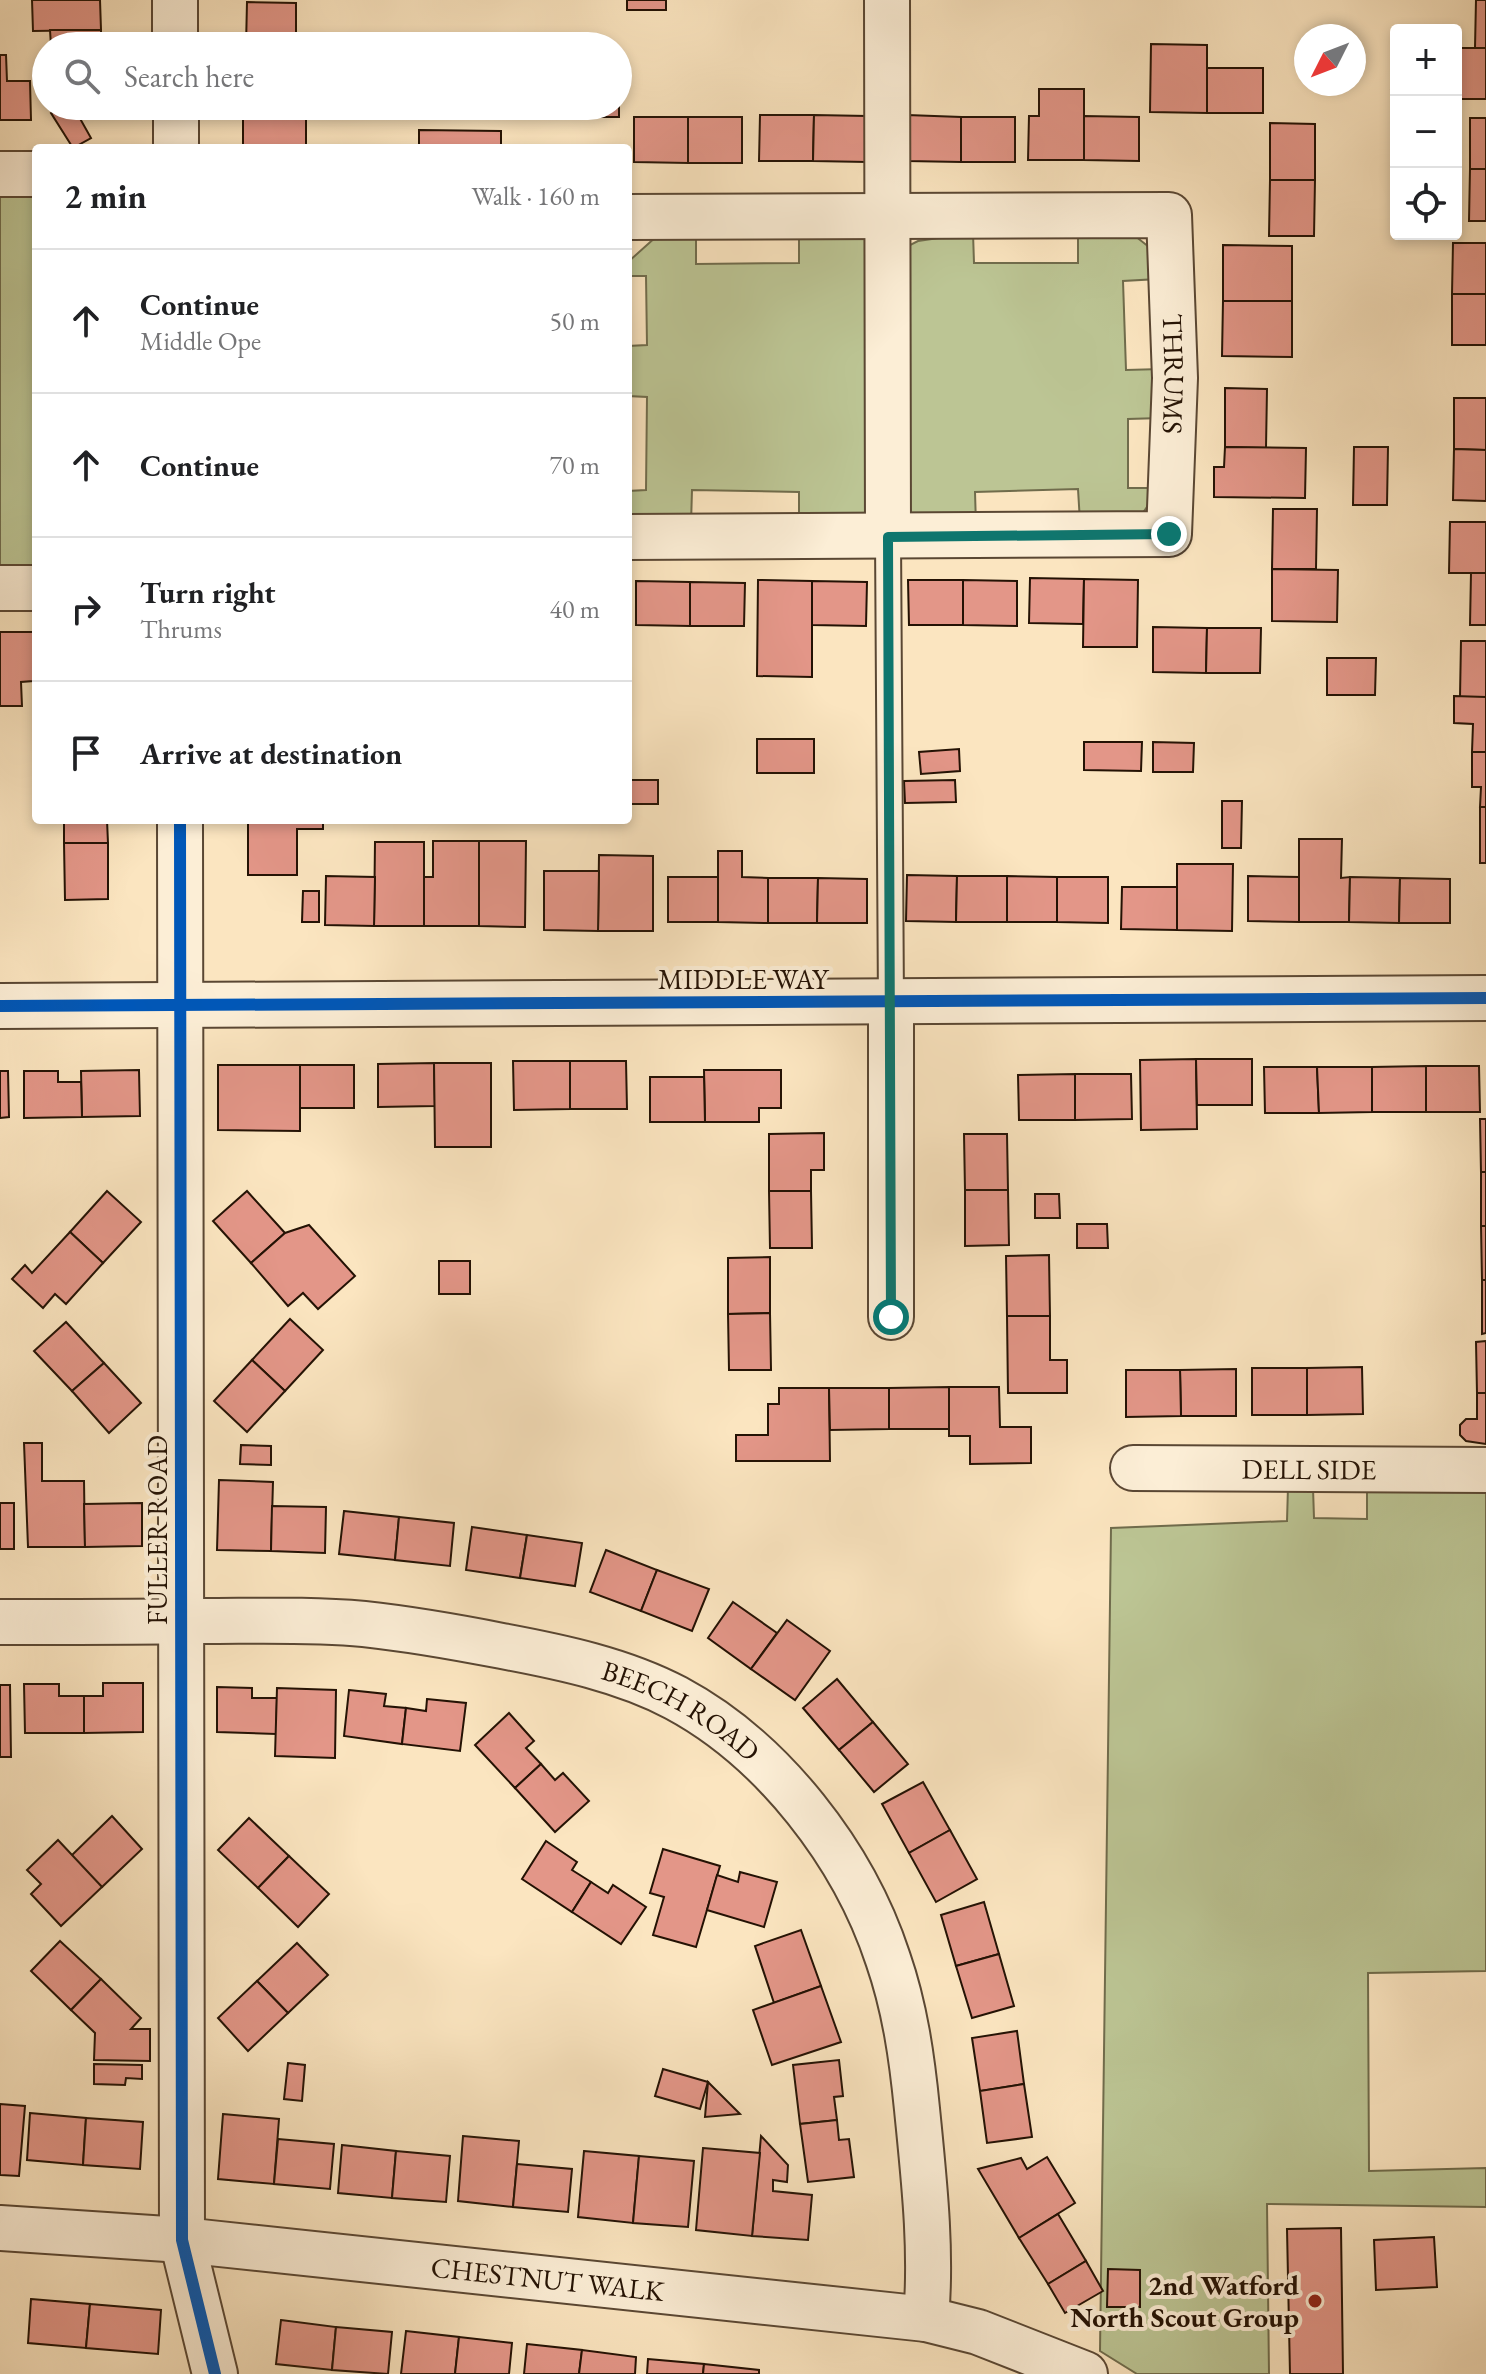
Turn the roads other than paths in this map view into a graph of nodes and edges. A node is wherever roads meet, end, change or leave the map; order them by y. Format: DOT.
graph roads {
  1 [pos="175,0"];
  2 [pos="887,0"];
  3 [pos="175,32"];
  4 [pos="176,120"];
  5 [pos="176,144"];
  6 [pos="0,174"];
  7 [pos="32,174"];
  8 [pos="887,215"];
  9 [pos="632,217"];
  10 [pos="632,537"];
  11 [pos="888,537"];
  12 [pos="0,588"];
  13 [pos="32,588"];
  14 [pos="180,824"];
  15 [pos="1486,998"];
  16 [pos="891,1004"];
  17 [pos="181,1005"];
  18 [pos="0,1006"];
  19 [pos="891,1317"];
  20 [pos="1133,1468"];
  21 [pos="1486,1470"];
  22 [pos="181,1621"];
  23 [pos="0,1622"];
  24 [pos="0,2228"];
  25 [pos="182,2240"];
  26 [pos="926,2319"];
  27 [pos="215,2374"];
  28 [pos="1085,2374"];
  1 -- 3 [label="street"];
  2 -- 8 [label="street"];
  4 -- 5 [label="street"];
  6 -- 7 [label="street"];
  8 -- 9 [label="street, THRUMS"];
  8 -- 11 [label="street"];
  8 -- 11 [label="street, THRUMS"];
  10 -- 11 [label="street, THRUMS"];
  11 -- 16 [label="lane"];
  12 -- 13 [label="street"];
  14 -- 17 [label="street, FULLER ROAD"];
  15 -- 16 [label="street, MIDDLE WAY"];
  16 -- 17 [label="street, MIDDLE WAY"];
  16 -- 19 [label="street"];
  17 -- 18 [label="street, MIDDLE WAY"];
  17 -- 22 [label="street, FULLER ROAD"];
  20 -- 21 [label="street, DELL SIDE"];
  22 -- 23 [label="street, BEECH ROAD"];
  22 -- 25 [label="street, FULLER ROAD"];
  22 -- 26 [label="street, BEECH ROAD"];
  24 -- 25 [label="street, CHESTNUT WALK"];
  25 -- 26 [label="street, CHESTNUT WALK"];
  25 -- 27 [label="street, FULLER ROAD"];
  26 -- 28 [label="street, CHESTNUT WALK"];
}
